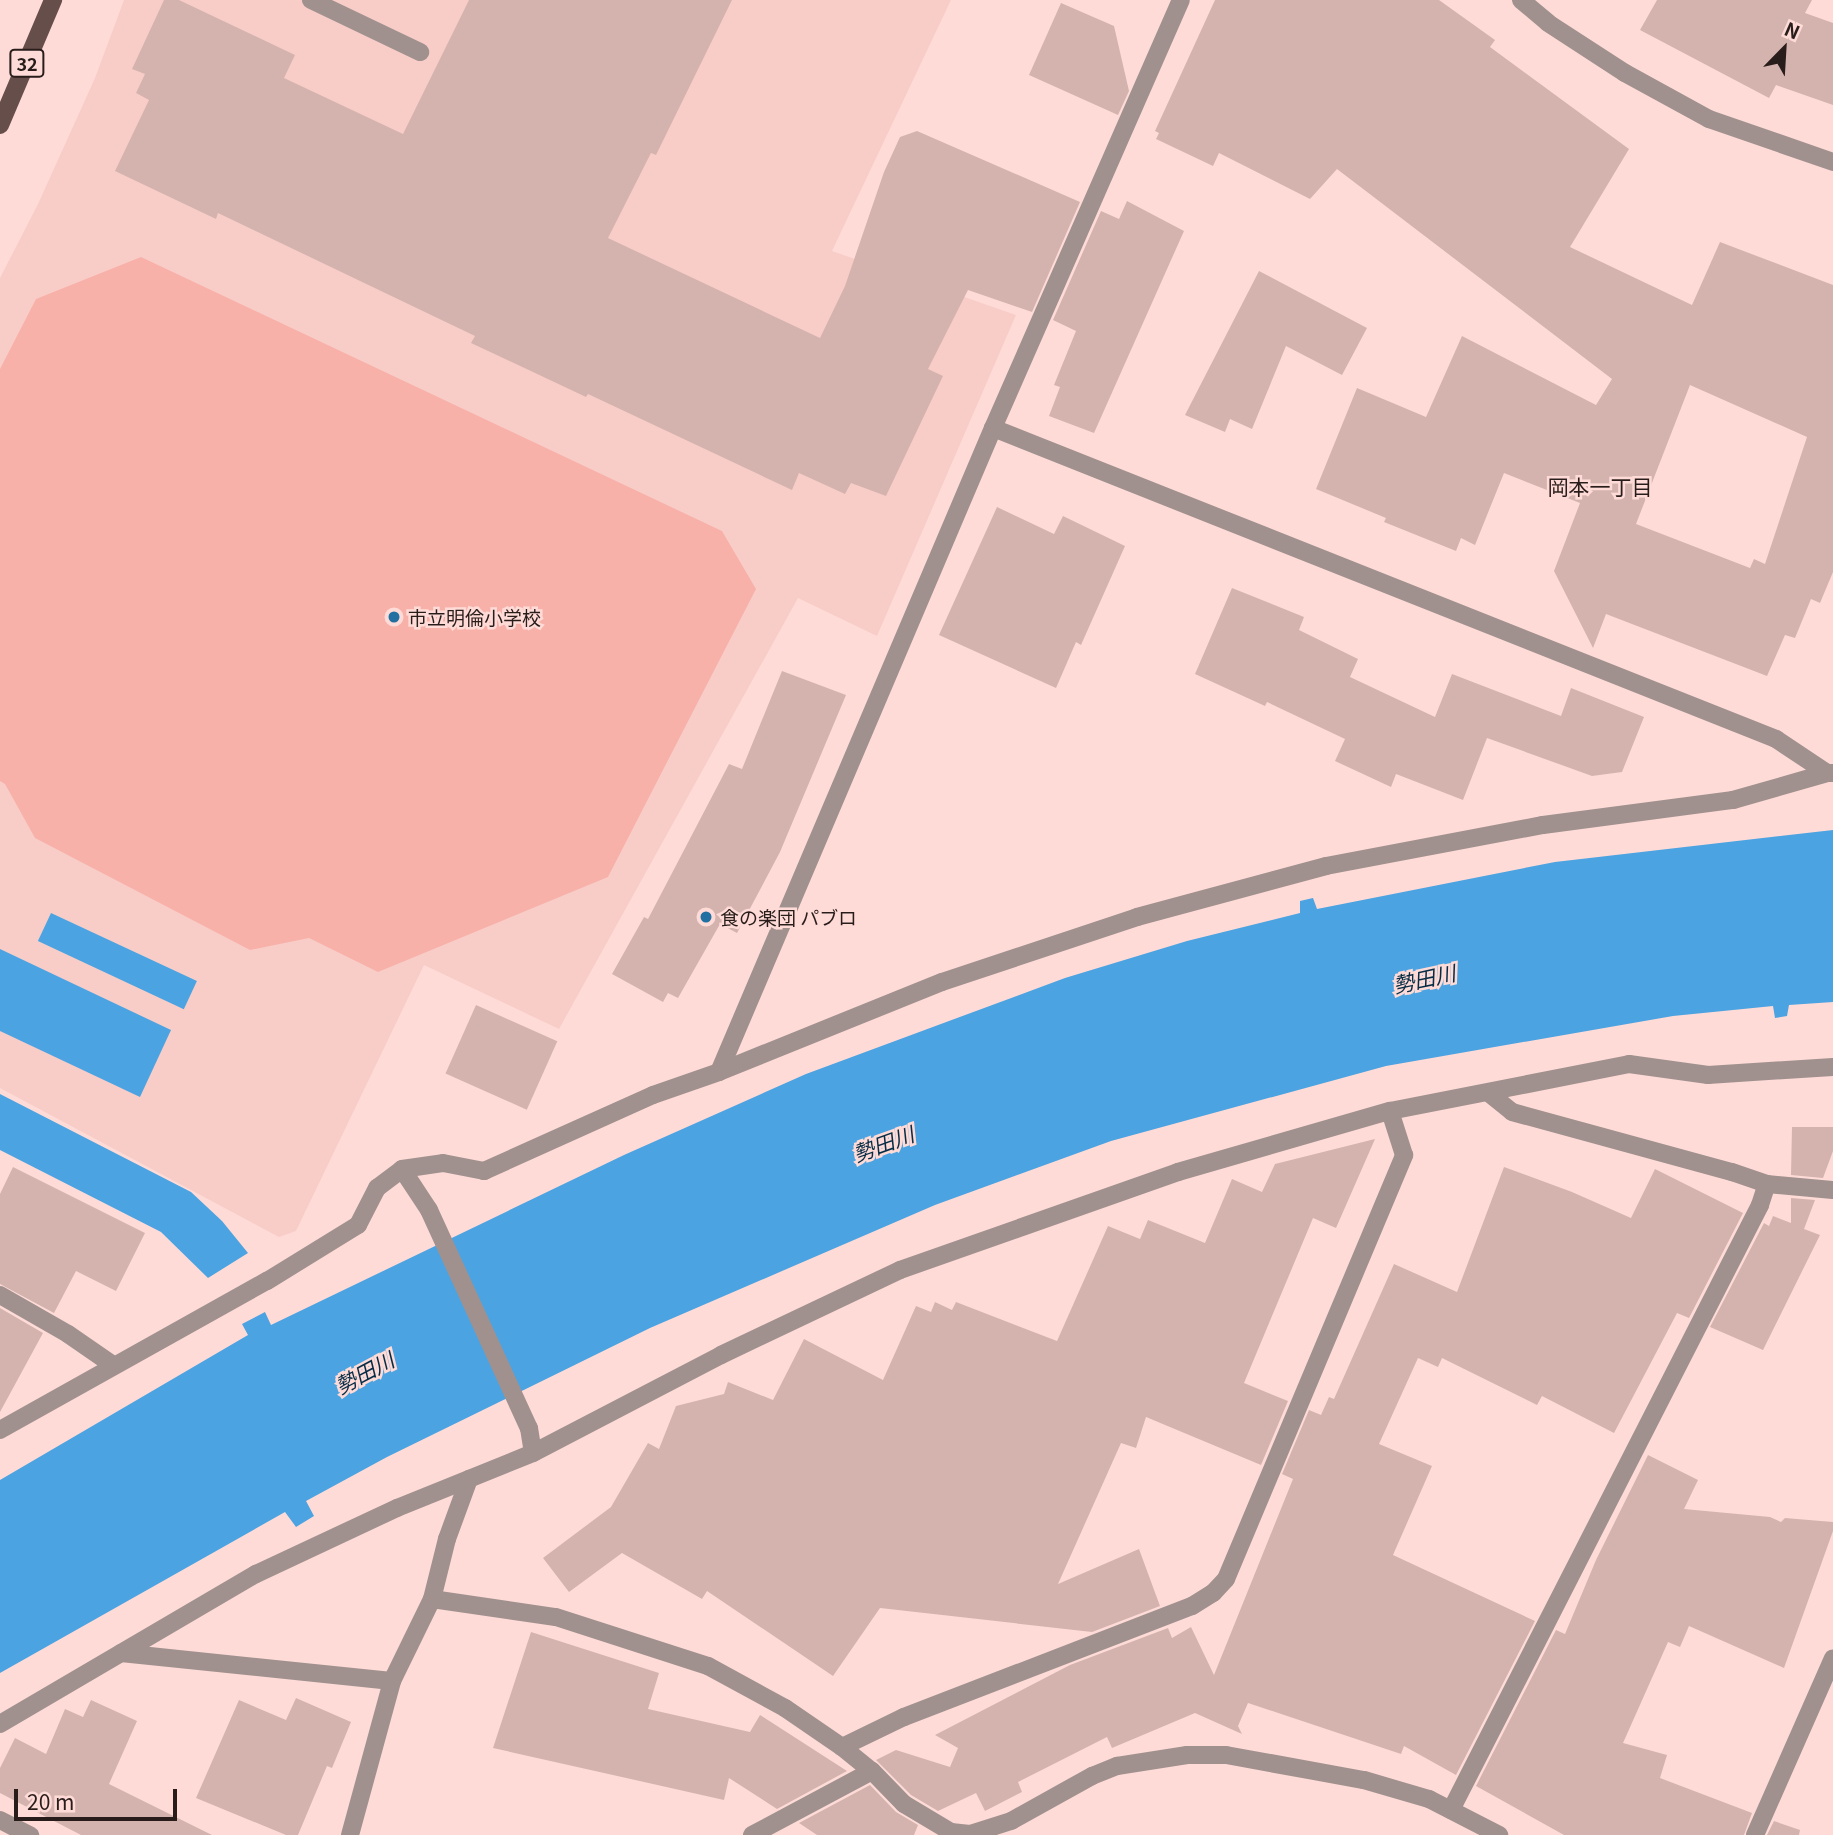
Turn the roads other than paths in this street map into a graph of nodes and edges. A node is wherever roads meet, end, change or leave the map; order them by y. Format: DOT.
graph roads {
  1 [pos="53,0"];
  2 [pos="311,0"];
  3 [pos="1181,0"];
  4 [pos="1521,0"];
  5 [pos="420,52"];
  6 [pos="0,125"];
  7 [pos="1833,162"];
  8 [pos="993,428"];
  9 [pos="1830,773"];
  10 [pos="1833,1067"];
  11 [pos="719,1072"];
  12 [pos="1490,1094"];
  13 [pos="1390,1111"];
  14 [pos="402,1169"];
  15 [pos="1767,1184"];
  16 [pos="1833,1190"];
  17 [pos="0,1295"];
  18 [pos="113,1365"];
  19 [pos="0,1430"];
  20 [pos="533,1453"];
  21 [pos="469,1479"];
  22 [pos="432,1599"];
  23 [pos="121,1653"];
  24 [pos="1833,1658"];
  25 [pos="392,1681"];
  26 [pos="0,1724"];
  27 [pos="842,1747"];
  28 [pos="872,1771"];
  29 [pos="1451,1810"];
  30 [pos="0,1820"];
  31 [pos="30,1835"];
  32 [pos="350,1835"];
  33 [pos="752,1835"];
  34 [pos="1499,1835"];
  35 [pos="1755,1835"];
  1 -- 6 [label="main road, 32"];
  2 -- 5 [label="street"];
  3 -- 8 [label="street"];
  4 -- 7 [label="street"];
  8 -- 9 [label="street"];
  8 -- 11 [label="street"];
  9 -- 11 [label="street"];
  10 -- 12 [label="street"];
  11 -- 14 [label="street"];
  12 -- 13 [label="street"];
  12 -- 15 [label="street"];
  13 -- 20 [label="street"];
  13 -- 27 [label="street"];
  14 -- 18 [label="street"];
  14 -- 20 [label="street"];
  15 -- 16 [label="street"];
  15 -- 29 [label="street"];
  17 -- 18 [label="street"];
  18 -- 19 [label="street"];
  20 -- 21 [label="street"];
  21 -- 22 [label="street"];
  21 -- 23 [label="street"];
  22 -- 25 [label="street"];
  22 -- 27 [label="street"];
  23 -- 25 [label="street"];
  23 -- 26 [label="street"];
  24 -- 35 [label="street"];
  25 -- 32 [label="street"];
  27 -- 28 [label="street"];
  28 -- 29 [label="street"];
  28 -- 33 [label="street"];
  29 -- 34 [label="street"];
  30 -- 31 [label="street"];
}
